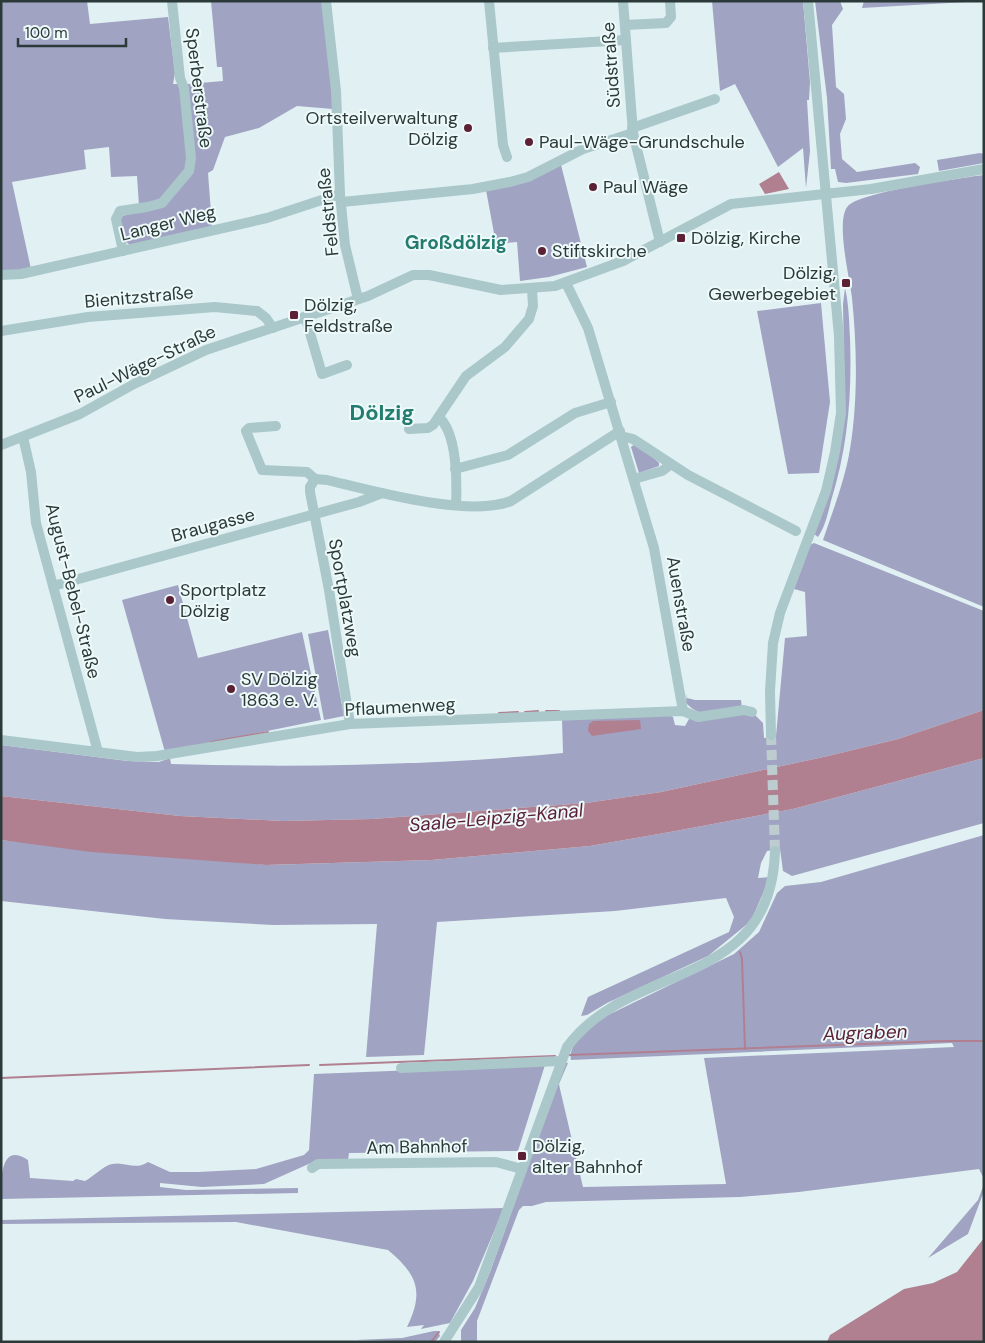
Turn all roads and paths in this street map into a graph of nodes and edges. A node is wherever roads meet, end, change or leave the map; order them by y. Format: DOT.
graph roads {
  1 [pos="172,1"];
  2 [pos="326,1"];
  3 [pos="489,1"];
  4 [pos="623,1"];
  5 [pos="670,1"];
  6 [pos="808,1"];
  7 [pos="625,25"];
  8 [pos="626,40"];
  9 [pos="493,48"];
  10 [pos="715,99"];
  11 [pos="632,130"];
  12 [pos="507,158"];
  13 [pos="984,169"];
  14 [pos="825,194"];
  15 [pos="341,198"];
  16 [pos="660,242"];
  17 [pos="123,251"];
  18 [pos="1,276"];
  19 [pos="566,283"];
  20 [pos="532,289"];
  21 [pos="358,300"];
  22 [pos="305,316"];
  23 [pos="273,328"];
  24 [pos="1,331"];
  25 [pos="347,365"];
  26 [pos="611,402"];
  27 [pos="439,417"];
  28 [pos="276,426"];
  29 [pos="409,429"];
  30 [pos="621,434"];
  31 [pos="23,436"];
  32 [pos="1,446"];
  33 [pos="670,465"];
  34 [pos="455,469"];
  35 [pos="311,476"];
  36 [pos="634,479"];
  37 [pos="382,493"];
  38 [pos="456,505"];
  39 [pos="314,514"];
  40 [pos="796,531"];
  41 [pos="52,586"];
  42 [pos="683,711"];
  43 [pos="752,712"];
  44 [pos="350,724"];
  45 [pos="771,735"];
  46 [pos="1,740"];
  47 [pos="98,752"];
  48 [pos="775,851"];
  49 [pos="560,1061"];
  50 [pos="401,1068"];
  51 [pos="312,1168"];
  52 [pos="522,1169"];
  53 [pos="449,1340"];
  1 -- 17 [label="street, Sperberstraße"];
  2 -- 15 [label="street, Feldstraße"];
  3 -- 9 [label="street"];
  4 -- 7 [label="street, Südstraße"];
  5 -- 7 [label="street"];
  6 -- 14 [label="street"];
  7 -- 8 [label="street, Südstraße"];
  8 -- 9 [label="street"];
  8 -- 11 [label="street, Südstraße"];
  9 -- 12 [label="street"];
  10 -- 11 [label="street, Südstraße"];
  11 -- 15 [label="street, Langer Weg"];
  11 -- 16 [label="street, Südstraße"];
  13 -- 14 [label="street, Paul-Wäge-Straße"];
  14 -- 16 [label="street, Paul-Wäge-Straße"];
  14 -- 45 [label="street"];
  15 -- 17 [label="street, Langer Weg"];
  15 -- 21 [label="street, Feldstraße"];
  16 -- 19 [label="street, Paul-Wäge-Straße"];
  17 -- 18 [label="street, Langer Weg"];
  19 -- 20 [label="street, Paul-Wäge-Straße"];
  19 -- 26 [label="street, Auenstraße"];
  20 -- 21 [label="street, Paul-Wäge-Straße"];
  20 -- 27 [label="street"];
  21 -- 22 [label="street, Paul-Wäge-Straße"];
  22 -- 23 [label="street, Paul-Wäge-Straße"];
  22 -- 25 [label="street"];
  23 -- 24 [label="street, Bienitzstraße"];
  23 -- 31 [label="street, Paul-Wäge-Straße"];
  26 -- 30 [label="street, Auenstraße"];
  26 -- 34 [label="street"];
  27 -- 29 [label="street"];
  27 -- 34 [label="street"];
  28 -- 35 [label="street, Braugasse"];
  30 -- 33 [label="street"];
  30 -- 36 [label="street, Auenstraße"];
  30 -- 38 [label="street, Braugasse"];
  31 -- 32 [label="street, Paul-Wäge-Straße"];
  31 -- 41 [label="street, August-Bebel-Straße"];
  33 -- 36 [label="street"];
  33 -- 40 [label="street"];
  34 -- 38 [label="street"];
  35 -- 37 [label="street, Braugasse"];
  35 -- 39 [label="street, Sportplatzweg"];
  36 -- 42 [label="street, Auenstraße"];
  37 -- 38 [label="street, Braugasse"];
  37 -- 39 [label="street, Braugasse"];
  39 -- 41 [label="street, Braugasse"];
  39 -- 44 [label="street, Sportplatzweg"];
  41 -- 47 [label="street, August-Bebel-Straße"];
  42 -- 43 [label="street"];
  42 -- 44 [label="street, Pflaumenweg"];
  44 -- 47 [label="street, Pflaumenweg"];
  46 -- 47 [label="street, Pflaumenweg"];
  48 -- 49 [label="street"];
  49 -- 50 [label="street"];
  49 -- 52 [label="street"];
  51 -- 52 [label="street, Am Bahnhof"];
  52 -- 53 [label="street"];
}
